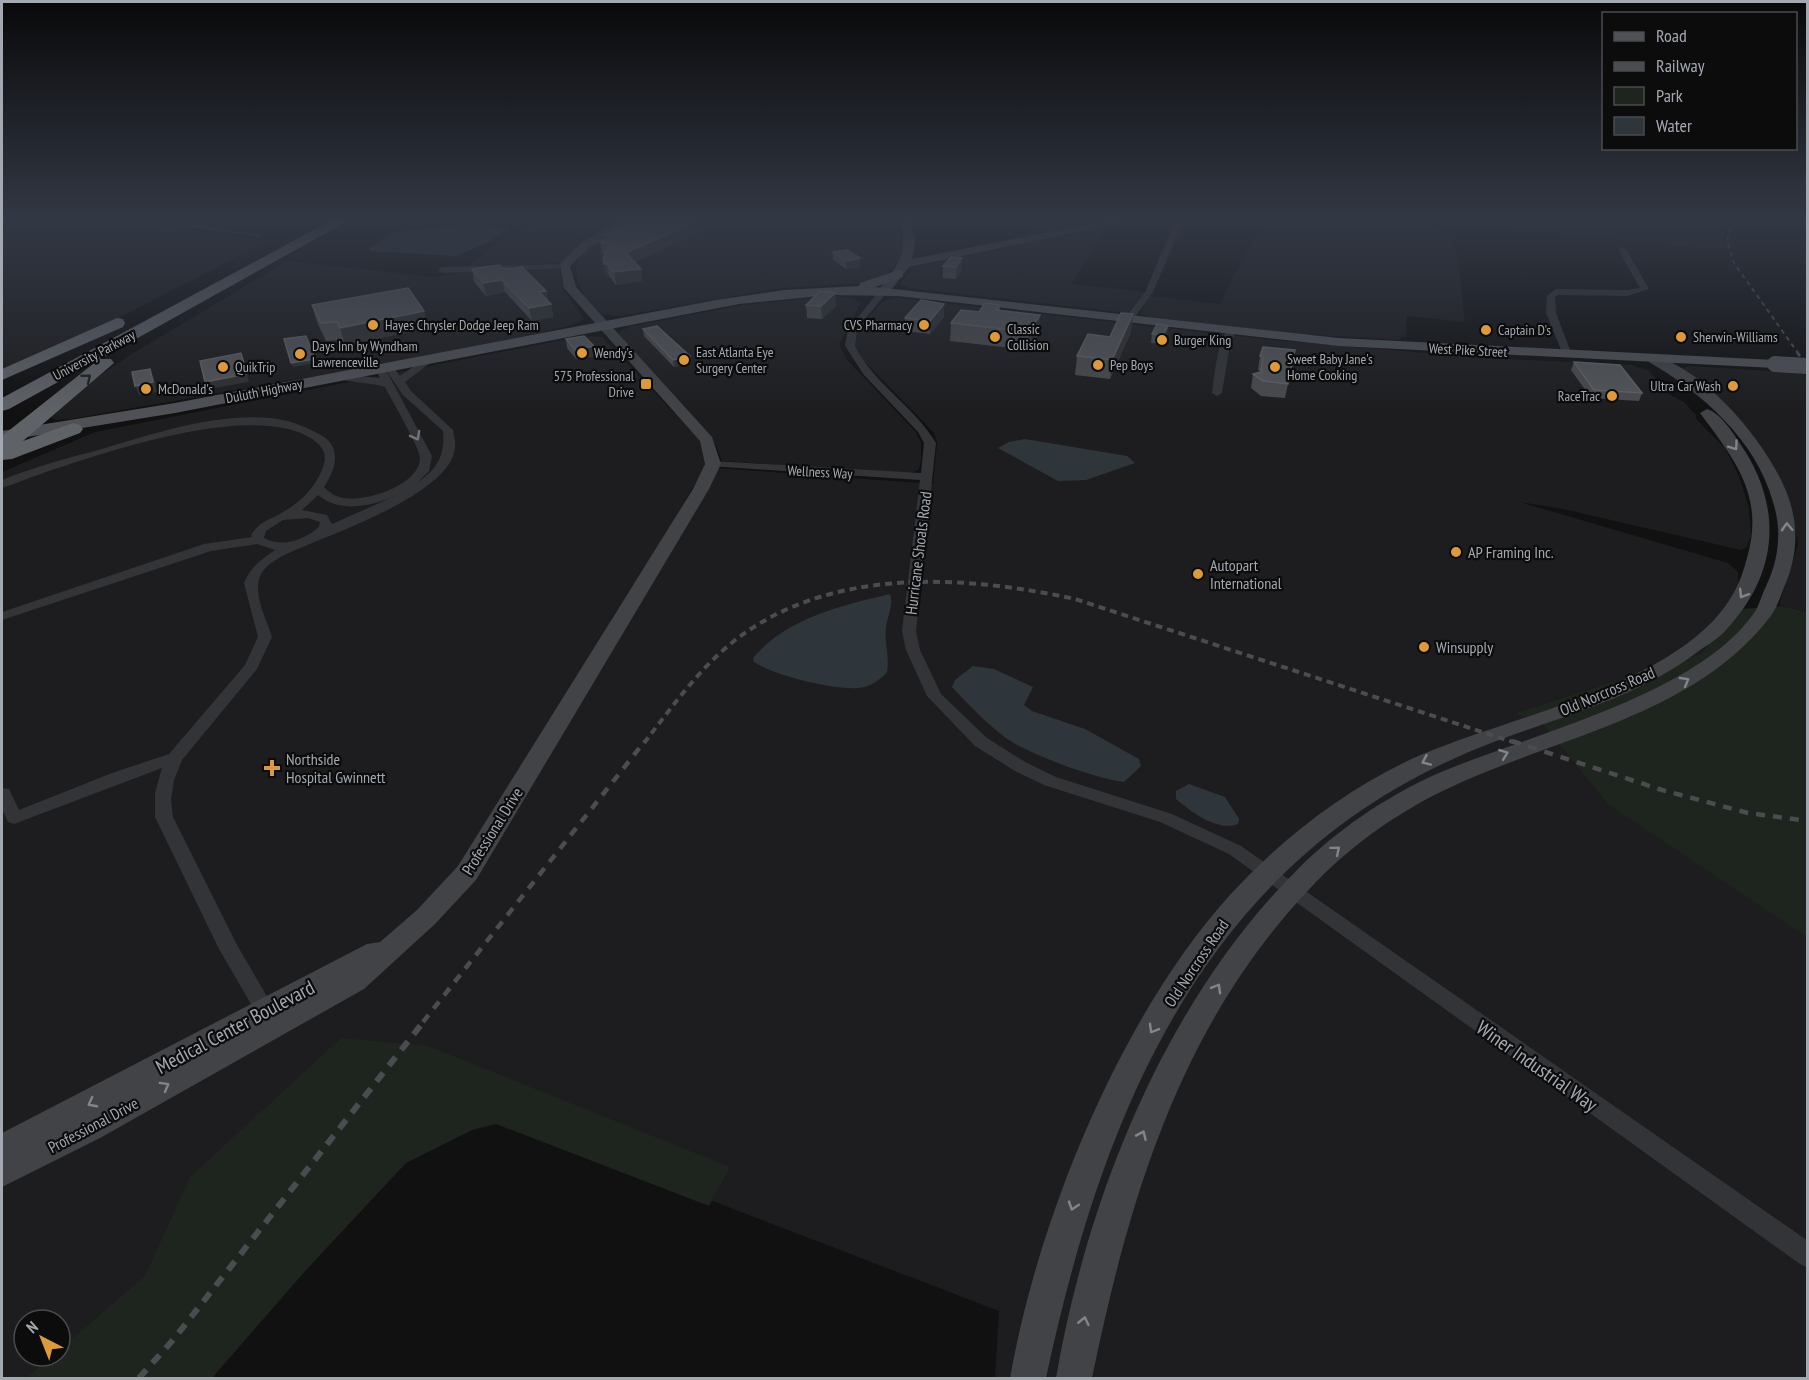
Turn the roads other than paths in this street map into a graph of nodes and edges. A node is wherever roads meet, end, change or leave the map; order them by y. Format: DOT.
graph roads {
  1 [pos="206,283"];
  2 [pos="226,283"];
  3 [pos="235,283"];
  4 [pos="569,283"];
  5 [pos="873,283"];
  6 [pos="890,283"];
  7 [pos="1153,283"];
  8 [pos="1642,283"];
  9 [pos="203,285"];
  10 [pos="830,290"];
  11 [pos="884,291"];
  12 [pos="872,306"];
  13 [pos="1129,319"];
  14 [pos="604,326"];
  15 [pos="1231,330"];
  16 [pos="1567,355"];
  17 [pos="1654,359"];
  18 [pos="429,360"];
  19 [pos="1808,366"];
  20 [pos="385,368"];
  21 [pos="2,375"];
  22 [pos="341,376"];
  23 [pos="394,383"];
  24 [pos="2,391"];
  25 [pos="1217,393"];
  26 [pos="2,405"];
  27 [pos="42,415"];
  28 [pos="73,427"];
  29 [pos="8,443"];
  30 [pos="713,464"];
  31 [pos="927,477"];
  32 [pos="2,484"];
  33 [pos="401,488"];
  34 [pos="315,491"];
  35 [pos="285,516"];
  36 [pos="318,516"];
  37 [pos="321,533"];
  38 [pos="262,538"];
  39 [pos="292,545"];
  40 [pos="263,563"];
  41 [pos="2,616"];
  42 [pos="175,758"];
  43 [pos="3,793"];
  44 [pos="1280,881"];
  45 [pos="270,1018"];
  46 [pos="2,1148"];
  47 [pos="2,1172"];
  48 [pos="1808,1256"];
  49 [pos="1028,1378"];
  50 [pos="1074,1378"];
  1 -- 9 [label="highway, University Parkway"];
  2 -- 26 [label="highway, University Parkway"];
  27 -- 3 [label="highway, one-way"];
  4 -- 14 [label="main road"];
  5 -- 10 [label="main road"];
  6 -- 11 [label="main road, Hurricane Shoals Road"];
  7 -- 13 [label="street"];
  8 -- 16 [label="street"];
  9 -- 21 [label="highway"];
  9 -- 24 [label="highway, University Parkway"];
  10 -- 11 [label="main road, Duluth Highway"];
  10 -- 12 [label="main road"];
  10 -- 14 [label="main road, Duluth Highway"];
  11 -- 12 [label="street, Hurricane Shoals Road"];
  11 -- 13 [label="main road, Duluth Highway"];
  12 -- 31 [label="street, Hurricane Shoals Road"];
  13 -- 15 [label="main road, West Pike Street"];
  14 -- 18 [label="main road, Duluth Highway"];
  14 -- 30 [label="main road"];
  15 -- 16 [label="main road, West Pike Street"];
  15 -- 25 [label="street"];
  16 -- 17 [label="main road, West Pike Street"];
  17 -- 19 [label="main road, West Pike Street, bridge"];
  17 -- 44 [label="main road, Old Norcross Road, one-way"];
  44 -- 17 [label="main road, Old Norcross Road, one-way"];
  18 -- 20 [label="main road, Duluth Highway"];
  18 -- 23 [label="street"];
  20 -- 22 [label="main road, Duluth Highway"];
  20 -- 23 [label="street"];
  22 -- 23 [label="street, Duluth Highway"];
  22 -- 28 [label="main road, Duluth Highway"];
  23 -- 33 [label="street, one-way"];
  23 -- 37 [label="street"];
  27 -- 28 [label="highway"];
  27 -- 29 [label="highway"];
  28 -- 29 [label="highway"];
  30 -- 31 [label="street, Wellness Way"];
  30 -- 45 [label="main road, Professional Drive"];
  31 -- 44 [label="street, Hurricane Shoals Road"];
  32 -- 34 [label="street"];
  33 -- 34 [label="street"];
  33 -- 36 [label="street"];
  34 -- 35 [label="street"];
  34 -- 36 [label="street"];
  35 -- 36 [label="street"];
  35 -- 38 [label="street"];
  36 -- 37 [label="street"];
  37 -- 39 [label="street"];
  38 -- 39 [label="street"];
  38 -- 40 [label="street"];
  38 -- 41 [label="street"];
  39 -- 40 [label="street"];
  40 -- 42 [label="street"];
  42 -- 43 [label="street"];
  42 -- 45 [label="street"];
  44 -- 48 [label="street, Winer Industrial Way"];
  44 -- 49 [label="main road, Old Norcross Road, one-way"];
  50 -- 44 [label="main road, Old Norcross Road, one-way"];
  45 -- 46 [label="main road, Medical Center Boulevard, one-way"];
  47 -- 45 [label="main road, Professional Drive, one-way"];
}
